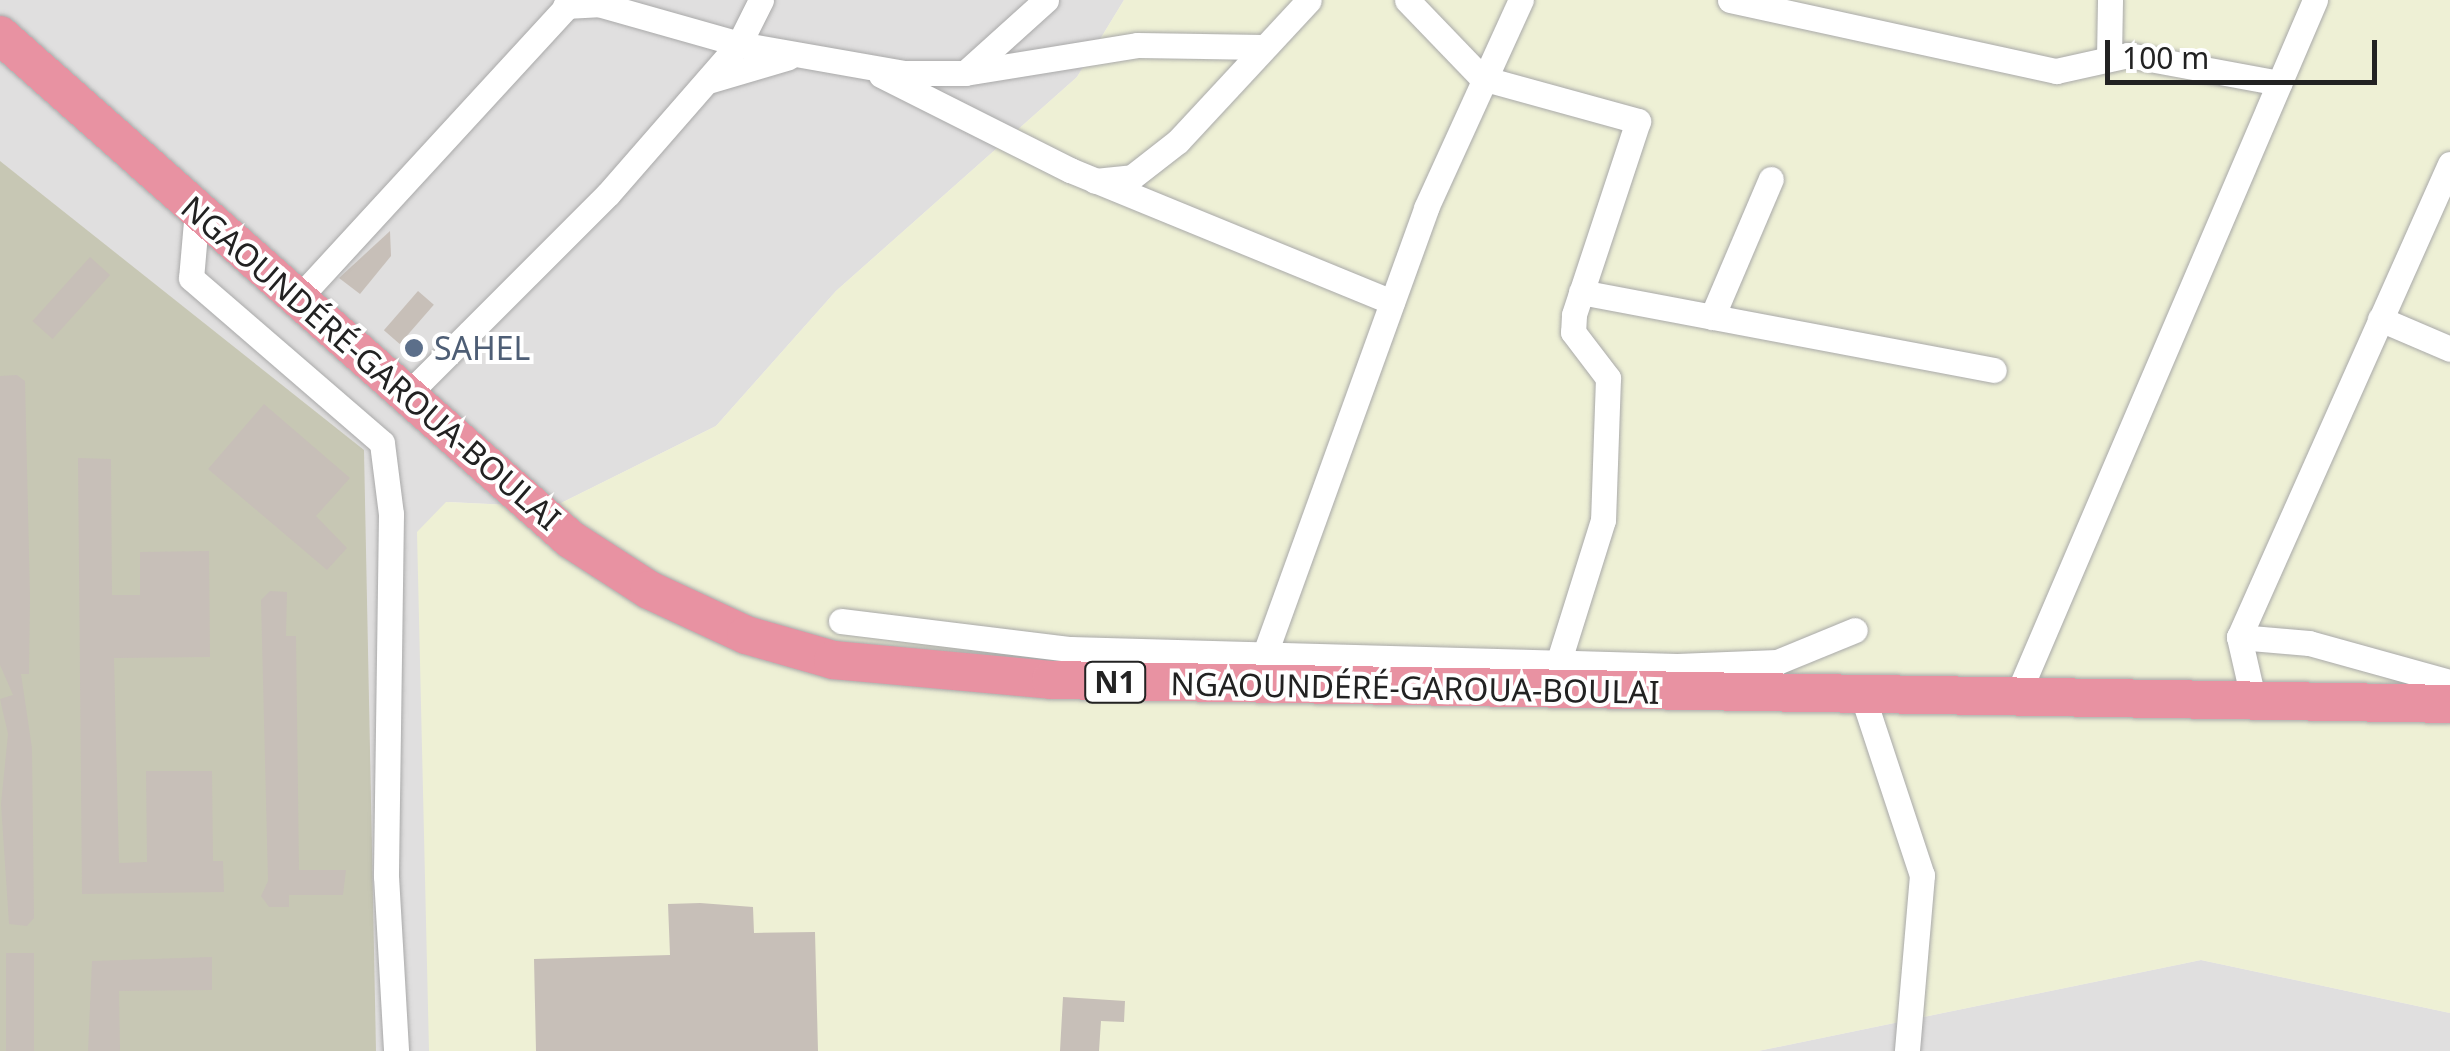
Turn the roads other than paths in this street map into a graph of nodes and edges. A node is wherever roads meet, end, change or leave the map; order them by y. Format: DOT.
graph roads {
  1 [pos="761,0"];
  2 [pos="1046,0"];
  3 [pos="1309,0"];
  4 [pos="1407,0"];
  5 [pos="1521,0"];
  6 [pos="1730,0"];
  7 [pos="2110,0"];
  8 [pos="2315,0"];
  9 [pos="569,3"];
  10 [pos="0,35"];
  11 [pos="738,44"];
  12 [pos="1262,47"];
  13 [pos="804,54"];
  14 [pos="2109,58"];
  15 [pos="859,64"];
  16 [pos="965,73"];
  17 [pos="1482,78"];
  18 [pos="708,81"];
  19 [pos="2279,84"];
  20 [pos="2450,164"];
  21 [pos="1771,179"];
  22 [pos="1095,181"];
  23 [pos="197,210"];
  24 [pos="1581,292"];
  25 [pos="294,302"];
  26 [pos="1392,302"];
  27 [pos="1712,317"];
  28 [pos="2380,319"];
  29 [pos="2450,348"];
  30 [pos="1994,370"];
  31 [pos="403,399"];
  32 [pos="841,622"];
  33 [pos="1854,630"];
  34 [pos="2239,638"];
  35 [pos="1349,658"];
  36 [pos="1263,659"];
  37 [pos="1554,675"];
  38 [pos="2450,682"];
  39 [pos="1373,688"];
  40 [pos="1862,694"];
  41 [pos="2016,696"];
  42 [pos="2254,698"];
  43 [pos="2450,704"];
  44 [pos="396,1051"];
  45 [pos="1907,1051"];
  1 -- 11 [label="street"];
  2 -- 16 [label="street"];
  3 -- 12 [label="street"];
  4 -- 17 [label="street"];
  5 -- 17 [label="street"];
  6 -- 14 [label="street"];
  7 -- 14 [label="street"];
  8 -- 19 [label="street"];
  9 -- 11 [label="street"];
  9 -- 25 [label="street"];
  10 -- 23 [label="highway, NGAOUNDÉRÉ-GAROUA-BOULAI / N1"];
  11 -- 13 [label="street"];
  11 -- 18 [label="street"];
  12 -- 16 [label="street"];
  12 -- 22 [label="street"];
  13 -- 15 [label="street"];
  13 -- 18 [label="street"];
  14 -- 19 [label="street"];
  15 -- 16 [label="street"];
  15 -- 22 [label="street"];
  17 -- 24 [label="street"];
  17 -- 26 [label="street"];
  18 -- 31 [label="street"];
  19 -- 41 [label="street"];
  20 -- 28 [label="street"];
  21 -- 27 [label="street"];
  22 -- 26 [label="street"];
  23 -- 25 [label="highway, NGAOUNDÉRÉ-GAROUA-BOULAI / N1"];
  23 -- 44 [label="street"];
  24 -- 27 [label="street"];
  24 -- 37 [label="street"];
  25 -- 31 [label="highway, NGAOUNDÉRÉ-GAROUA-BOULAI / N1"];
  26 -- 36 [label="street"];
  27 -- 30 [label="street"];
  28 -- 29 [label="street"];
  28 -- 34 [label="street"];
  31 -- 39 [label="highway, NGAOUNDÉRÉ-GAROUA-BOULAI / N1"];
  32 -- 36 [label="street"];
  33 -- 37 [label="street"];
  34 -- 38 [label="street"];
  34 -- 42 [label="street"];
  35 -- 36 [label="street"];
  35 -- 37 [label="street"];
  35 -- 39 [label="street"];
  37 -- 39 [label="highway, NGAOUNDÉRÉ-GAROUA-BOULAI / N1"];
  37 -- 40 [label="highway, NGAOUNDÉRÉ-GAROUA-BOULAI / N1"];
  40 -- 41 [label="highway, NGAOUNDÉRÉ-GAROUA-BOULAI / N1"];
  40 -- 45 [label="street"];
  41 -- 42 [label="highway, NGAOUNDÉRÉ-GAROUA-BOULAI / N1"];
  42 -- 43 [label="highway, NGAOUNDÉRÉ-GAROUA-BOULAI / N1"];
}
